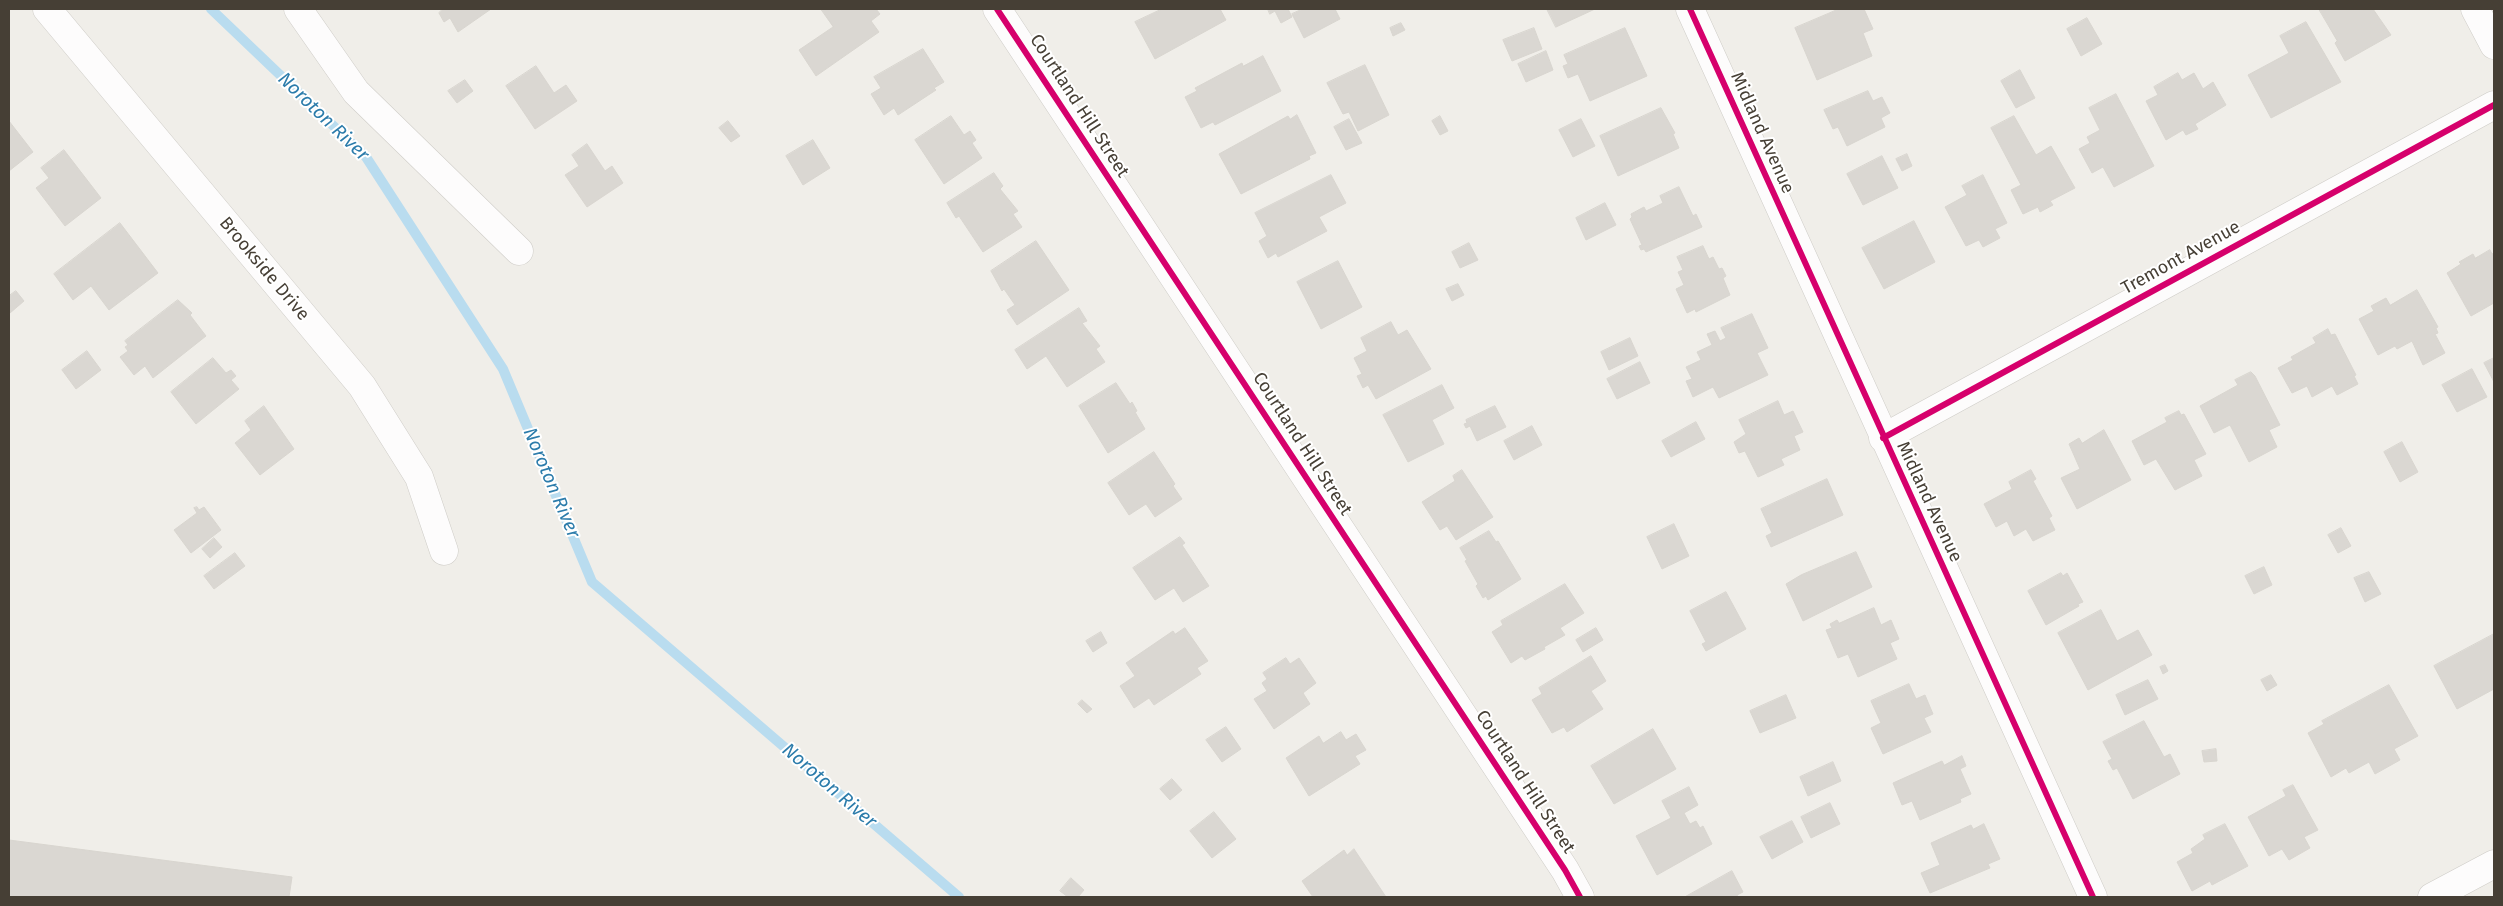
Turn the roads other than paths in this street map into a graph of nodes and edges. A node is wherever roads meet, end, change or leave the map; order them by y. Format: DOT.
graph roads {
  1 [pos="47,9"];
  2 [pos="298,9"];
  3 [pos="997,9"];
  4 [pos="1690,9"];
  5 [pos="2475,9"];
  6 [pos="2494,44"];
  7 [pos="2494,105"];
  8 [pos="519,252"];
  9 [pos="1883,438"];
  10 [pos="444,552"];
  11 [pos="2494,864"];
  12 [pos="1580,897"];
  13 [pos="2093,897"];
  14 [pos="2432,897"];
  1 -- 10 [label="street, Brookside Drive"];
  2 -- 8 [label="street"];
  3 -- 12 [label="street, Courtland Hill Street"];
  4 -- 9 [label="street, Midland Avenue"];
  5 -- 6 [label="street"];
  7 -- 9 [label="street, Tremont Avenue"];
  9 -- 13 [label="street, Midland Avenue"];
  11 -- 14 [label="street"];
}
